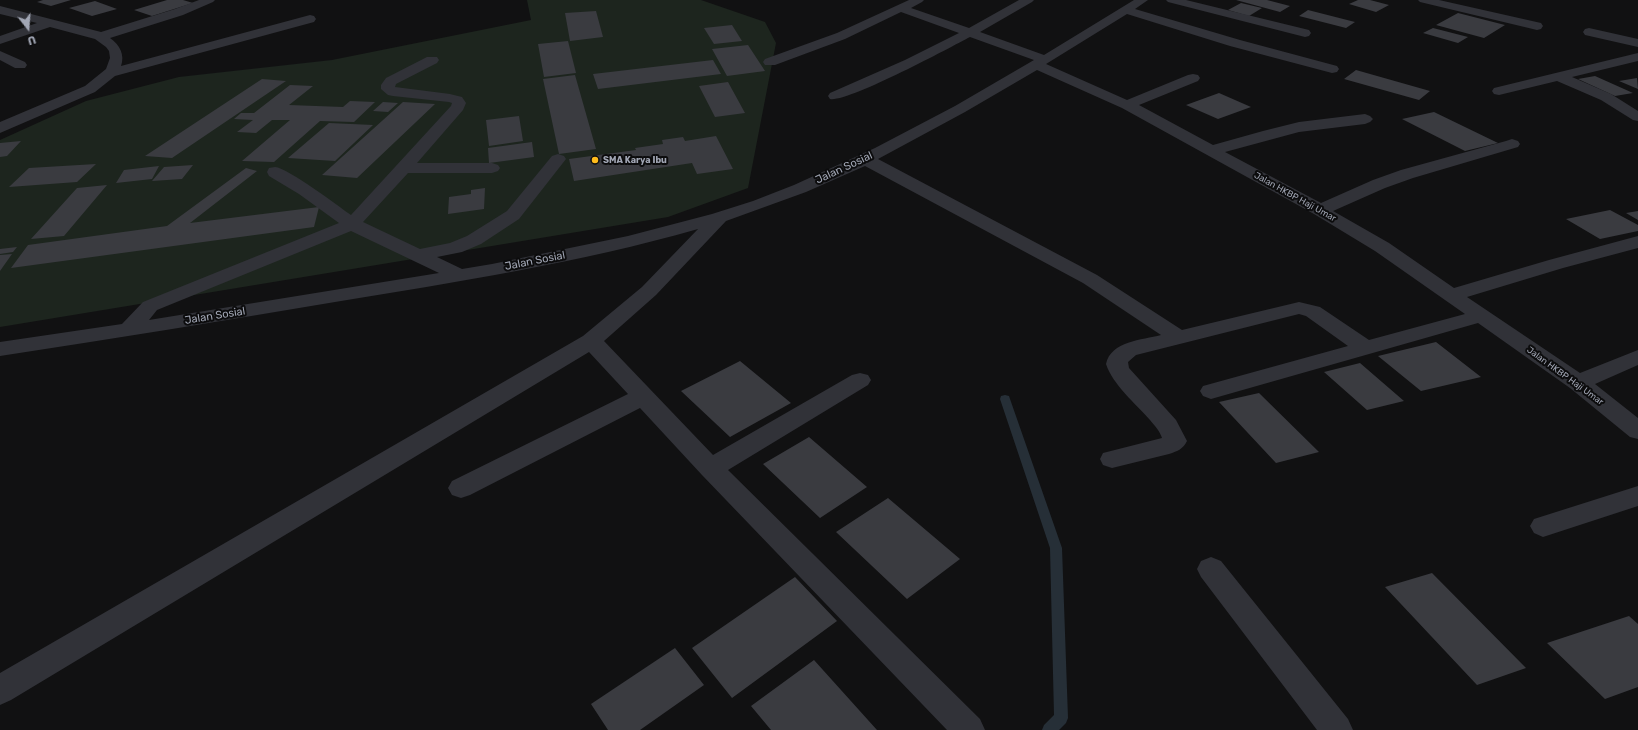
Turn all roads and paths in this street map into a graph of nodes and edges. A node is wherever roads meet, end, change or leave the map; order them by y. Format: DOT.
graph roads {
  1 [pos="209,0"];
  2 [pos="1028,0"];
  3 [pos="1142,0"];
  4 [pos="1172,0"];
  5 [pos="1424,0"];
  6 [pos="907,3"];
  7 [pos="0,10"];
  8 [pos="1126,10"];
  9 [pos="310,19"];
  10 [pos="49,23"];
  11 [pos="1537,26"];
  12 [pos="1589,32"];
  13 [pos="969,33"];
  14 [pos="1305,33"];
  15 [pos="100,37"];
  16 [pos="0,40"];
  17 [pos="1638,43"];
  18 [pos="0,54"];
  19 [pos="1638,57"];
  20 [pos="432,60"];
  21 [pos="770,62"];
  22 [pos="1041,63"];
  23 [pos="20,66"];
  24 [pos="1332,69"];
  25 [pos="112,73"];
  26 [pos="1559,77"];
  27 [pos="1193,78"];
  28 [pos="1500,91"];
  29 [pos="835,96"];
  30 [pos="1127,105"];
  31 [pos="1631,107"];
  32 [pos="1638,117"];
  33 [pos="1365,118"];
  34 [pos="0,128"];
  35 [pos="1512,144"];
  36 [pos="1210,151"];
  37 [pos="558,159"];
  38 [pos="865,159"];
  39 [pos="404,168"];
  40 [pos="492,168"];
  41 [pos="275,172"];
  42 [pos="1320,210"];
  43 [pos="719,218"];
  44 [pos="352,224"];
  45 [pos="1638,242"];
  46 [pos="421,255"];
  47 [pos="461,276"];
  48 [pos="1452,295"];
  49 [pos="1481,316"];
  50 [pos="128,330"];
  51 [pos="1179,338"];
  52 [pos="591,341"];
  53 [pos="1366,348"];
  54 [pos="0,349"];
  55 [pos="1638,357"];
  56 [pos="860,380"];
  57 [pos="1578,383"];
  58 [pos="1212,391"];
  59 [pos="642,397"];
  60 [pos="1638,431"];
  61 [pos="1112,459"];
  62 [pos="711,468"];
  63 [pos="460,488"];
  64 [pos="1638,496"];
  65 [pos="1543,526"];
  66 [pos="1211,569"];
  67 [pos="0,690"];
  68 [pos="969,730"];
  69 [pos="1337,730"];
  1 -- 15 [label="street"];
  2 -- 13 [label="street"];
  3 -- 8 [label="street"];
  4 -- 14 [label="street"];
  5 -- 11 [label="street"];
  6 -- 13 [label="street"];
  6 -- 21 [label="street"];
  7 -- 10 [label="street"];
  8 -- 22 [label="street"];
  8 -- 24 [label="street"];
  9 -- 25 [label="street"];
  10 -- 15 [label="street"];
  10 -- 16 [label="street"];
  12 -- 17 [label="street"];
  13 -- 22 [label="street"];
  13 -- 29 [label="street"];
  15 -- 25 [label="street"];
  18 -- 23 [label="street"];
  19 -- 26 [label="street"];
  20 -- 39 [label="street"];
  22 -- 30 [label="street, Jalan HKBP Haji Umar"];
  22 -- 38 [label="street, Jalan Sosial"];
  25 -- 34 [label="street"];
  26 -- 28 [label="street"];
  26 -- 31 [label="street"];
  27 -- 30 [label="street"];
  30 -- 36 [label="street, Jalan HKBP Haji Umar"];
  31 -- 32 [label="street"];
  33 -- 36 [label="street"];
  35 -- 42 [label="street"];
  36 -- 42 [label="street, Jalan HKBP Haji Umar"];
  37 -- 46 [label="street"];
  38 -- 43 [label="street, Jalan Sosial"];
  38 -- 51 [label="street"];
  39 -- 40 [label="street"];
  39 -- 44 [label="street"];
  41 -- 44 [label="street"];
  42 -- 48 [label="street, Jalan HKBP Haji Umar"];
  43 -- 47 [label="street, Jalan Sosial"];
  43 -- 52 [label="street"];
  44 -- 46 [label="street"];
  44 -- 50 [label="street"];
  45 -- 48 [label="street"];
  46 -- 47 [label="street"];
  47 -- 50 [label="street, Jalan Sosial"];
  48 -- 49 [label="street, Jalan HKBP Haji Umar"];
  49 -- 53 [label="street"];
  49 -- 57 [label="street, Jalan HKBP Haji Umar"];
  50 -- 54 [label="street, Jalan Sosial"];
  51 -- 53 [label="street"];
  51 -- 61 [label="street"];
  52 -- 59 [label="street"];
  52 -- 67 [label="street"];
  53 -- 58 [label="street"];
  55 -- 57 [label="street"];
  56 -- 62 [label="street"];
  57 -- 60 [label="street, Jalan HKBP Haji Umar"];
  59 -- 62 [label="street"];
  59 -- 63 [label="street"];
  62 -- 68 [label="street"];
  64 -- 65 [label="street"];
  66 -- 69 [label="street"];
}
